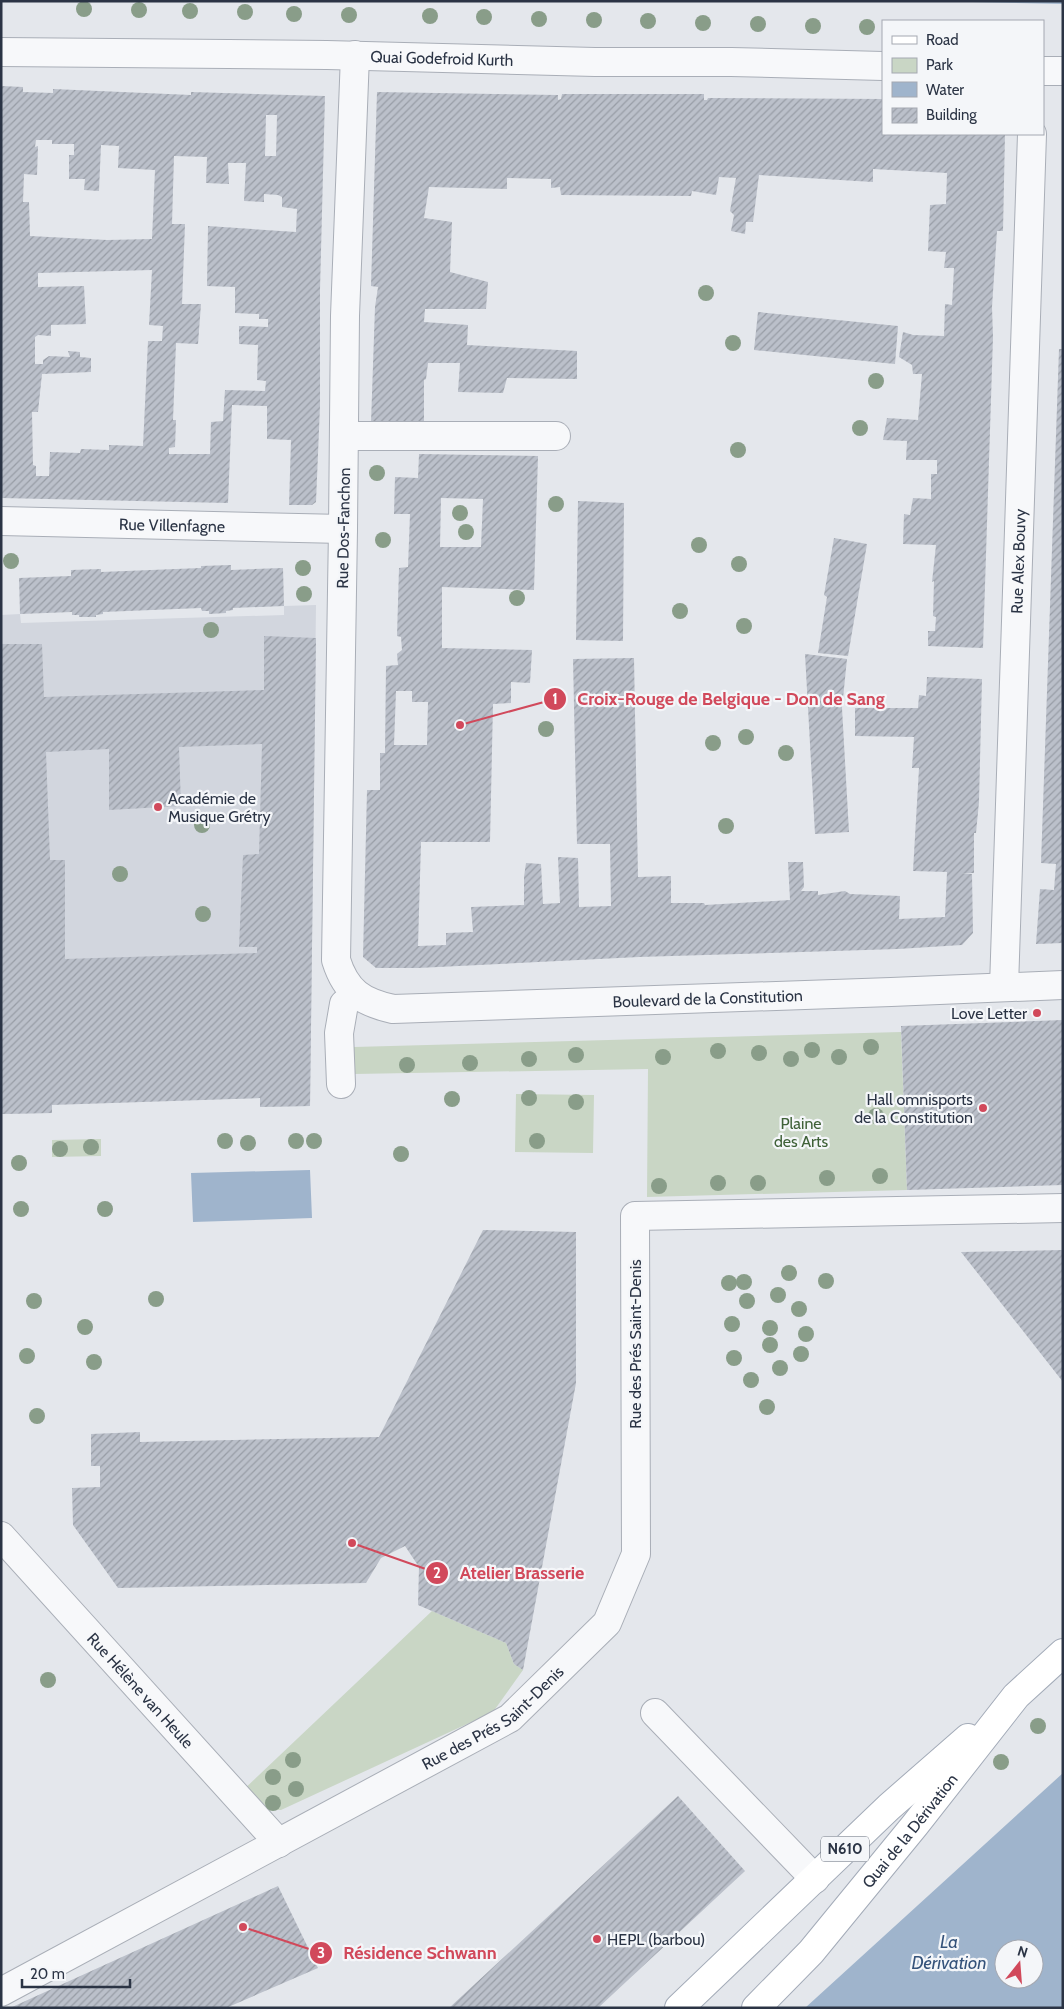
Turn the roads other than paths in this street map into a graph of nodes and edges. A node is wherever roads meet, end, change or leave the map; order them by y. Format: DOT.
graph roads {
  1 [pos="1,52"];
  2 [pos="356,55"];
  3 [pos="882,66"];
  4 [pos="1044,71"];
  5 [pos="1063,71"];
  6 [pos="1032,135"];
  7 [pos="344,436"];
  8 [pos="556,436"];
  9 [pos="1,521"];
  10 [pos="343,529"];
  11 [pos="1063,985"];
  12 [pos="1004,987"];
  13 [pos="356,994"];
  14 [pos="341,1084"];
  15 [pos="1063,1208"];
  16 [pos="1,1536"];
  17 [pos="1063,1653"];
  18 [pos="1016,1696"];
  19 [pos="655,1713"];
  20 [pos="279,1842"];
  21 [pos="815,1879"];
  22 [pos="1,1992"];
  23 [pos="679,2008"];
  24 [pos="756,2008"];
  1 -- 2 [label="street, Quai Godefroid Kurth"];
  2 -- 3 [label="street, Quai Godefroid Kurth"];
  2 -- 7 [label="street, Rue Dos-Fanchon"];
  4 -- 5 [label="street"];
  6 -- 12 [label="street, Rue Alex Bouvy"];
  7 -- 8 [label="street"];
  7 -- 10 [label="street, Rue Dos-Fanchon"];
  9 -- 10 [label="street, Rue Villenfagne"];
  10 -- 13 [label="street, Rue Dos-Fanchon"];
  11 -- 12 [label="street, Boulevard de la Constitution"];
  12 -- 13 [label="street, Boulevard de la Constitution"];
  13 -- 14 [label="street"];
  15 -- 20 [label="street, Rue des Prés Saint-Denis"];
  16 -- 20 [label="street, Rue Hélène van Heule"];
  17 -- 18 [label="main road, Quai de la Dérivation / N610"];
  18 -- 21 [label="main road, N610"];
  18 -- 24 [label="main road, Quai de la Dérivation / N610"];
  19 -- 21 [label="street"];
  20 -- 22 [label="street, Rue des Prés Saint-Denis"];
  21 -- 23 [label="main road, N610"];
}
